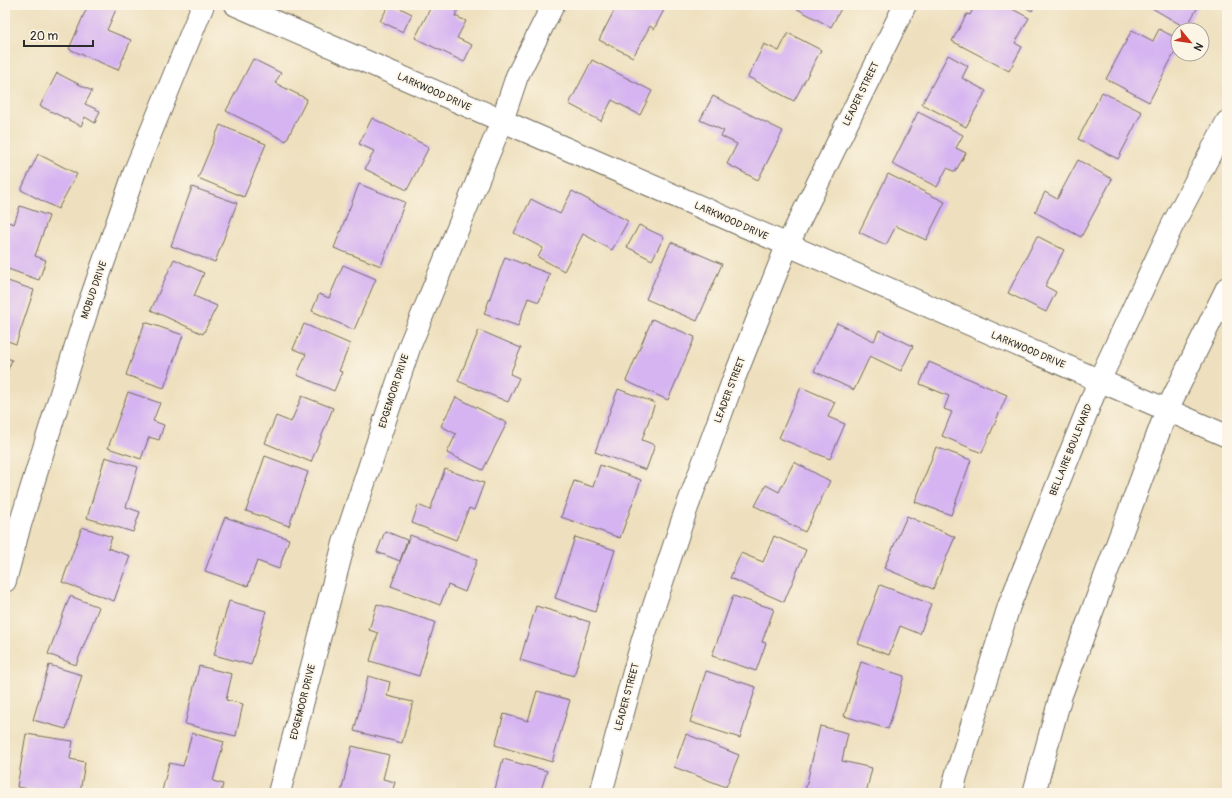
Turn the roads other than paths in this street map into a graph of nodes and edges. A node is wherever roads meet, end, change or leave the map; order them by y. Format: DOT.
graph roads {
  1 [pos="203,5"];
  2 [pos="236,5"];
  3 [pos="553,5"];
  4 [pos="905,5"];
  5 [pos="502,121"];
  6 [pos="1227,122"];
  7 [pos="787,246"];
  8 [pos="1227,288"];
  9 [pos="1099,381"];
  10 [pos="1167,410"];
  11 [pos="1227,436"];
  12 [pos="5,581"];
  13 [pos="279,793"];
  14 [pos="601,793"];
  15 [pos="952,793"];
  16 [pos="1034,793"];
  1 -- 12 [label="street, MOBUD DRIVE"];
  2 -- 5 [label="street, LARKWOOD DRIVE"];
  3 -- 5 [label="street, EDGEMOOR DRIVE"];
  4 -- 7 [label="street, LEADER STREET"];
  5 -- 7 [label="street, LARKWOOD DRIVE"];
  5 -- 13 [label="street, EDGEMOOR DRIVE"];
  6 -- 9 [label="street, BELLAIRE BOULEVARD"];
  7 -- 9 [label="street, LARKWOOD DRIVE"];
  7 -- 14 [label="street, LEADER STREET"];
  8 -- 10 [label="street"];
  9 -- 10 [label="street, LARKWOOD DRIVE"];
  9 -- 15 [label="street, BELLAIRE BOULEVARD"];
  10 -- 11 [label="street, LARKWOOD DRIVE"];
  10 -- 16 [label="street"];
}
